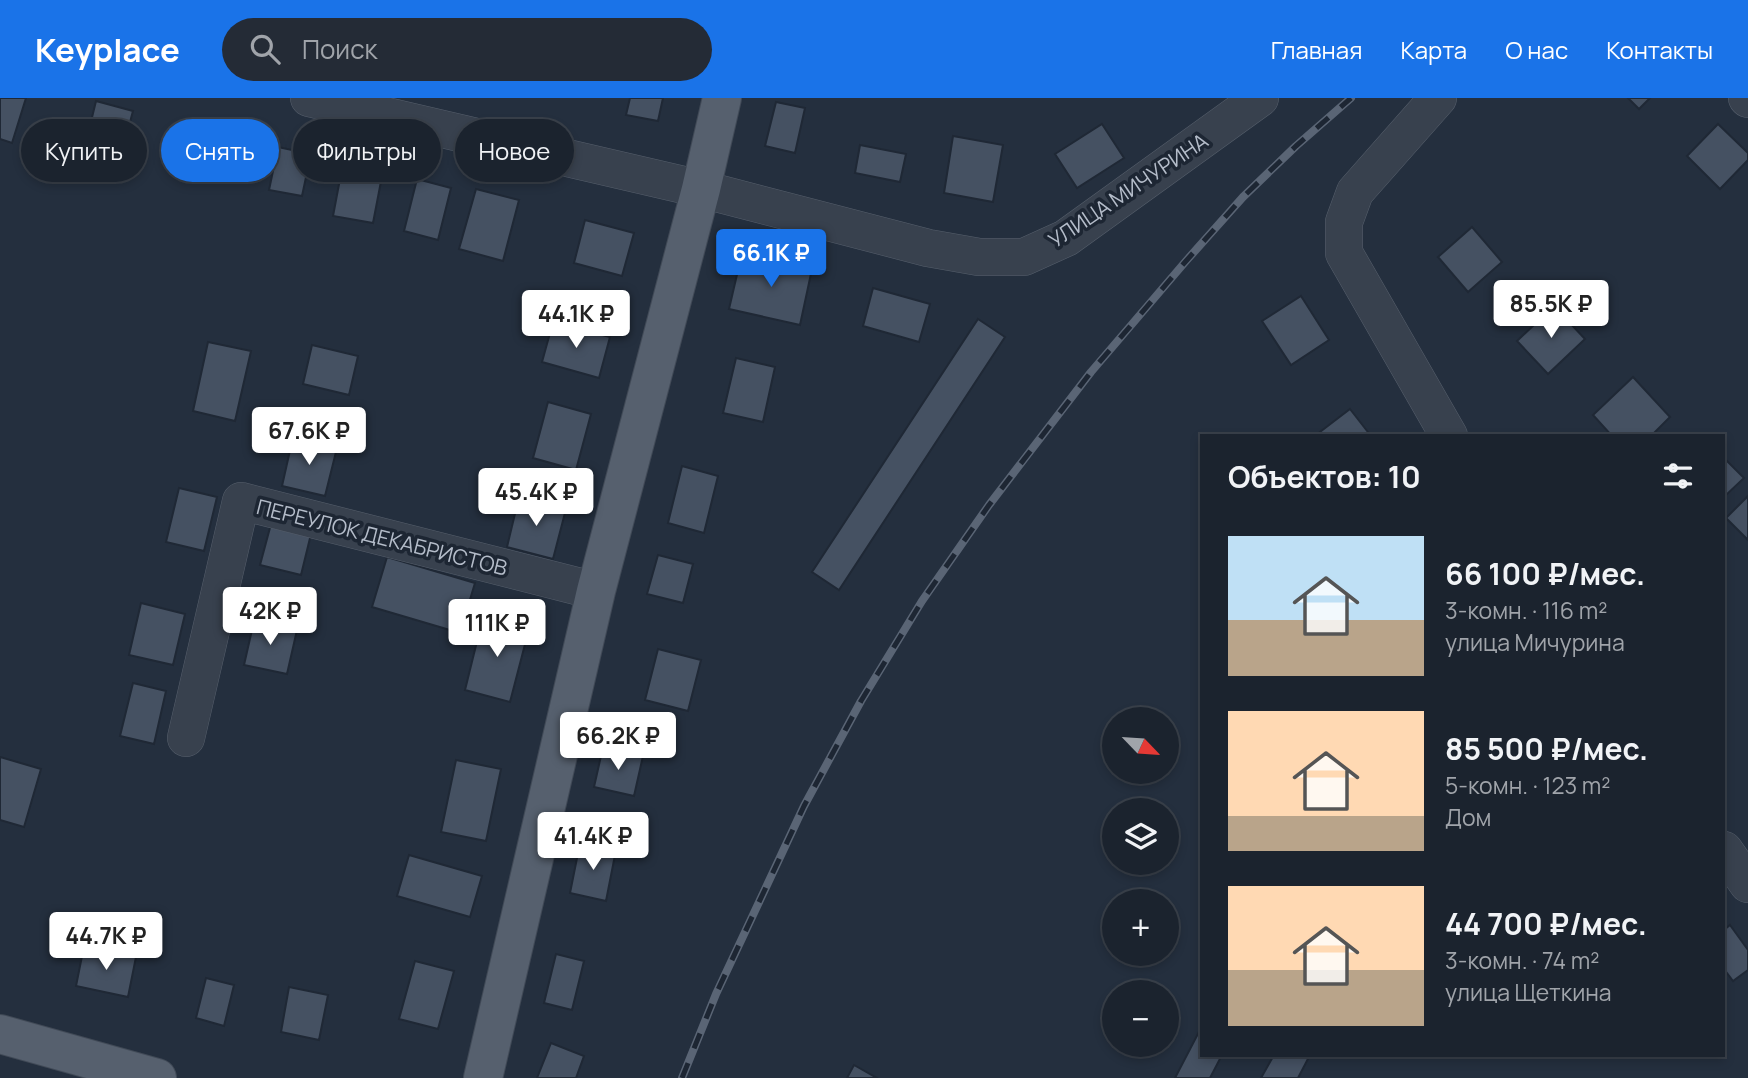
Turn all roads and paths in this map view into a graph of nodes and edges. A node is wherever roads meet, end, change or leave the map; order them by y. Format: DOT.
graph roads {
  1 [pos="309,98"];
  2 [pos="722,98"];
  3 [pos="1438,98"];
  4 [pos="1249,101"];
  5 [pos="701,189"];
  6 [pos="1448,434"];
  7 [pos="596,591"];
  8 [pos="186,738"];
  9 [pos="1725,851"];
  10 [pos="1748,884"];
  11 [pos="0,1034"];
  12 [pos="157,1078"];
  13 [pos="483,1078"];
  1 -- 5 [label="street, УЛИЦА МИЧУРИНА"];
  2 -- 5 [label="main road"];
  3 -- 6 [label="street"];
  4 -- 5 [label="street, УЛИЦА МИЧУРИНА"];
  5 -- 7 [label="main road"];
  7 -- 8 [label="street, ПЕРЕУЛОК ДЕКАБРИСТОВ"];
  7 -- 13 [label="main road"];
  9 -- 10 [label="street"];
  11 -- 12 [label="main road"];
}
